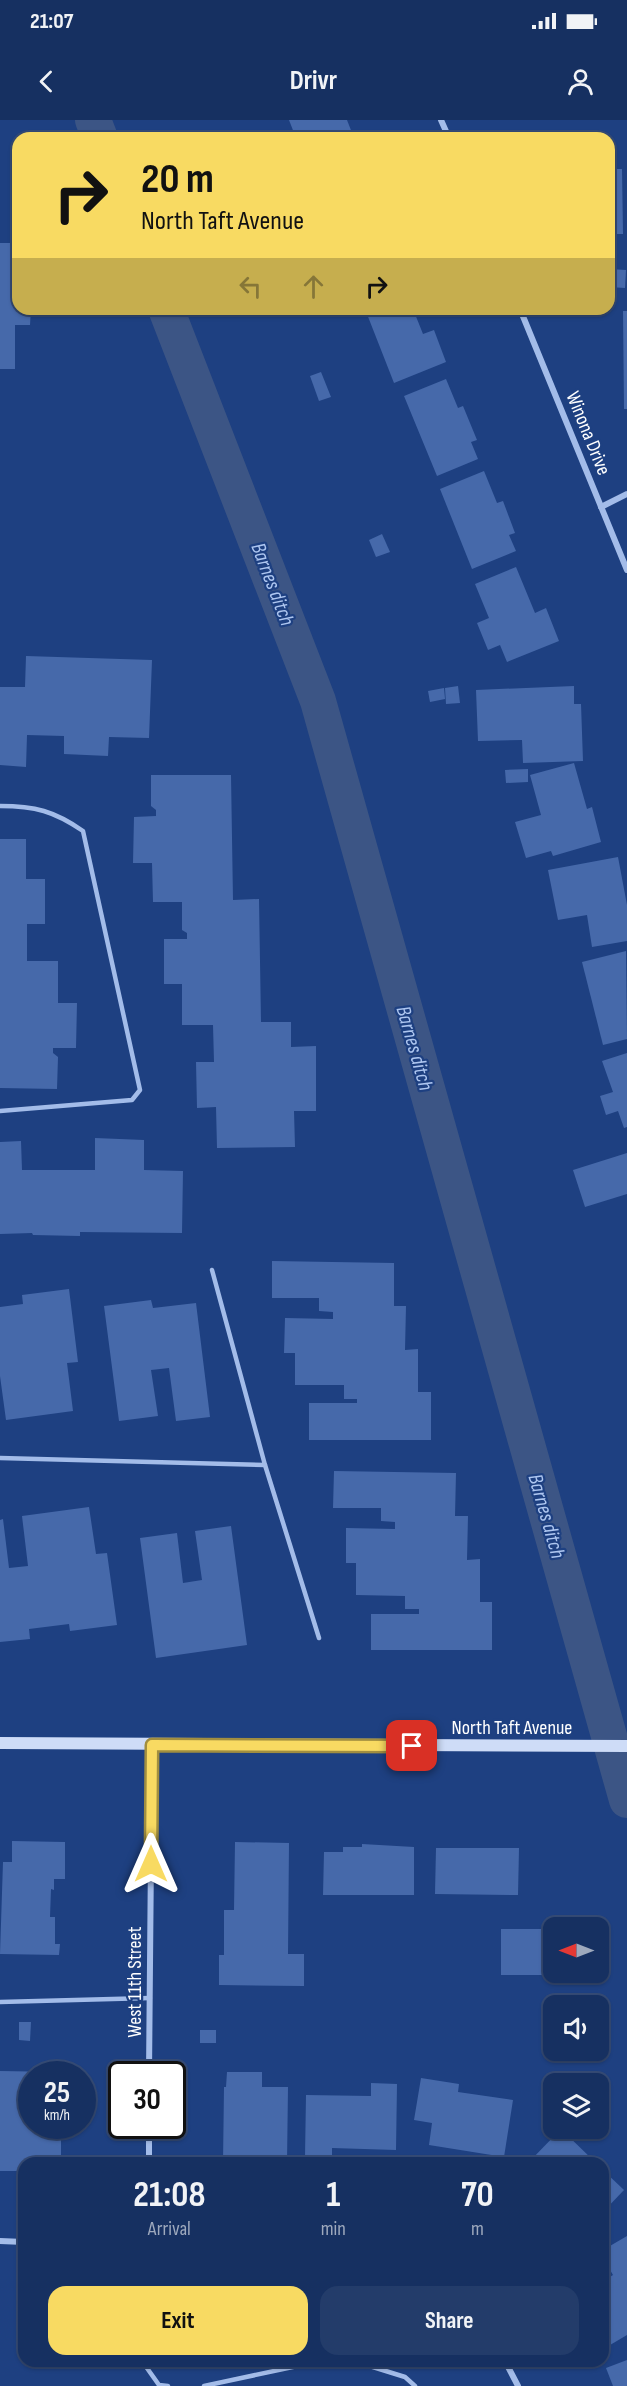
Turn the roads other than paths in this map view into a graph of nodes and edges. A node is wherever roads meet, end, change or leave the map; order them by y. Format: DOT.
graph roads {
  1 [pos="522,315"];
  2 [pos="627,494"];
  3 [pos="601,507"];
  4 [pos="627,570"];
  5 [pos="0,806"];
  6 [pos="0,1111"];
  7 [pos="212,1270"];
  8 [pos="0,1458"];
  9 [pos="266,1465"];
  10 [pos="319,1638"];
  11 [pos="0,1743"];
  12 [pos="152,1745"];
  13 [pos="627,1746"];
  14 [pos="150,1998"];
  15 [pos="0,2002"];
  16 [pos="149,2061"];
  17 [pos="149,2139"];
  18 [pos="148,2157"];
  19 [pos="0,2241"];
  20 [pos="18,2242"];
  21 [pos="146,2367"];
  22 [pos="293,2367"];
  23 [pos="373,2367"];
  24 [pos="508,2367"];
  25 [pos="168,2386"];
  26 [pos="204,2386"];
  27 [pos="415,2386"];
  28 [pos="518,2386"];
  1 -- 3 [label="street, Winona Drive"];
  2 -- 3 [label="street"];
  3 -- 4 [label="street, Winona Drive"];
  5 -- 6 [label="lane"];
  7 -- 9 [label="lane"];
  8 -- 9 [label="lane"];
  9 -- 10 [label="lane"];
  11 -- 12 [label="main road, North Taft Avenue"];
  12 -- 13 [label="main road, North Taft Avenue"];
  12 -- 14 [label="street, West 11th Street"];
  14 -- 15 [label="lane"];
  14 -- 16 [label="street, West 11th Street"];
  17 -- 18 [label="street"];
  19 -- 20 [label="street"];
  21 -- 25 [label="lane"];
  22 -- 26 [label="lane"];
  23 -- 27 [label="lane"];
  24 -- 28 [label="street"];
}
